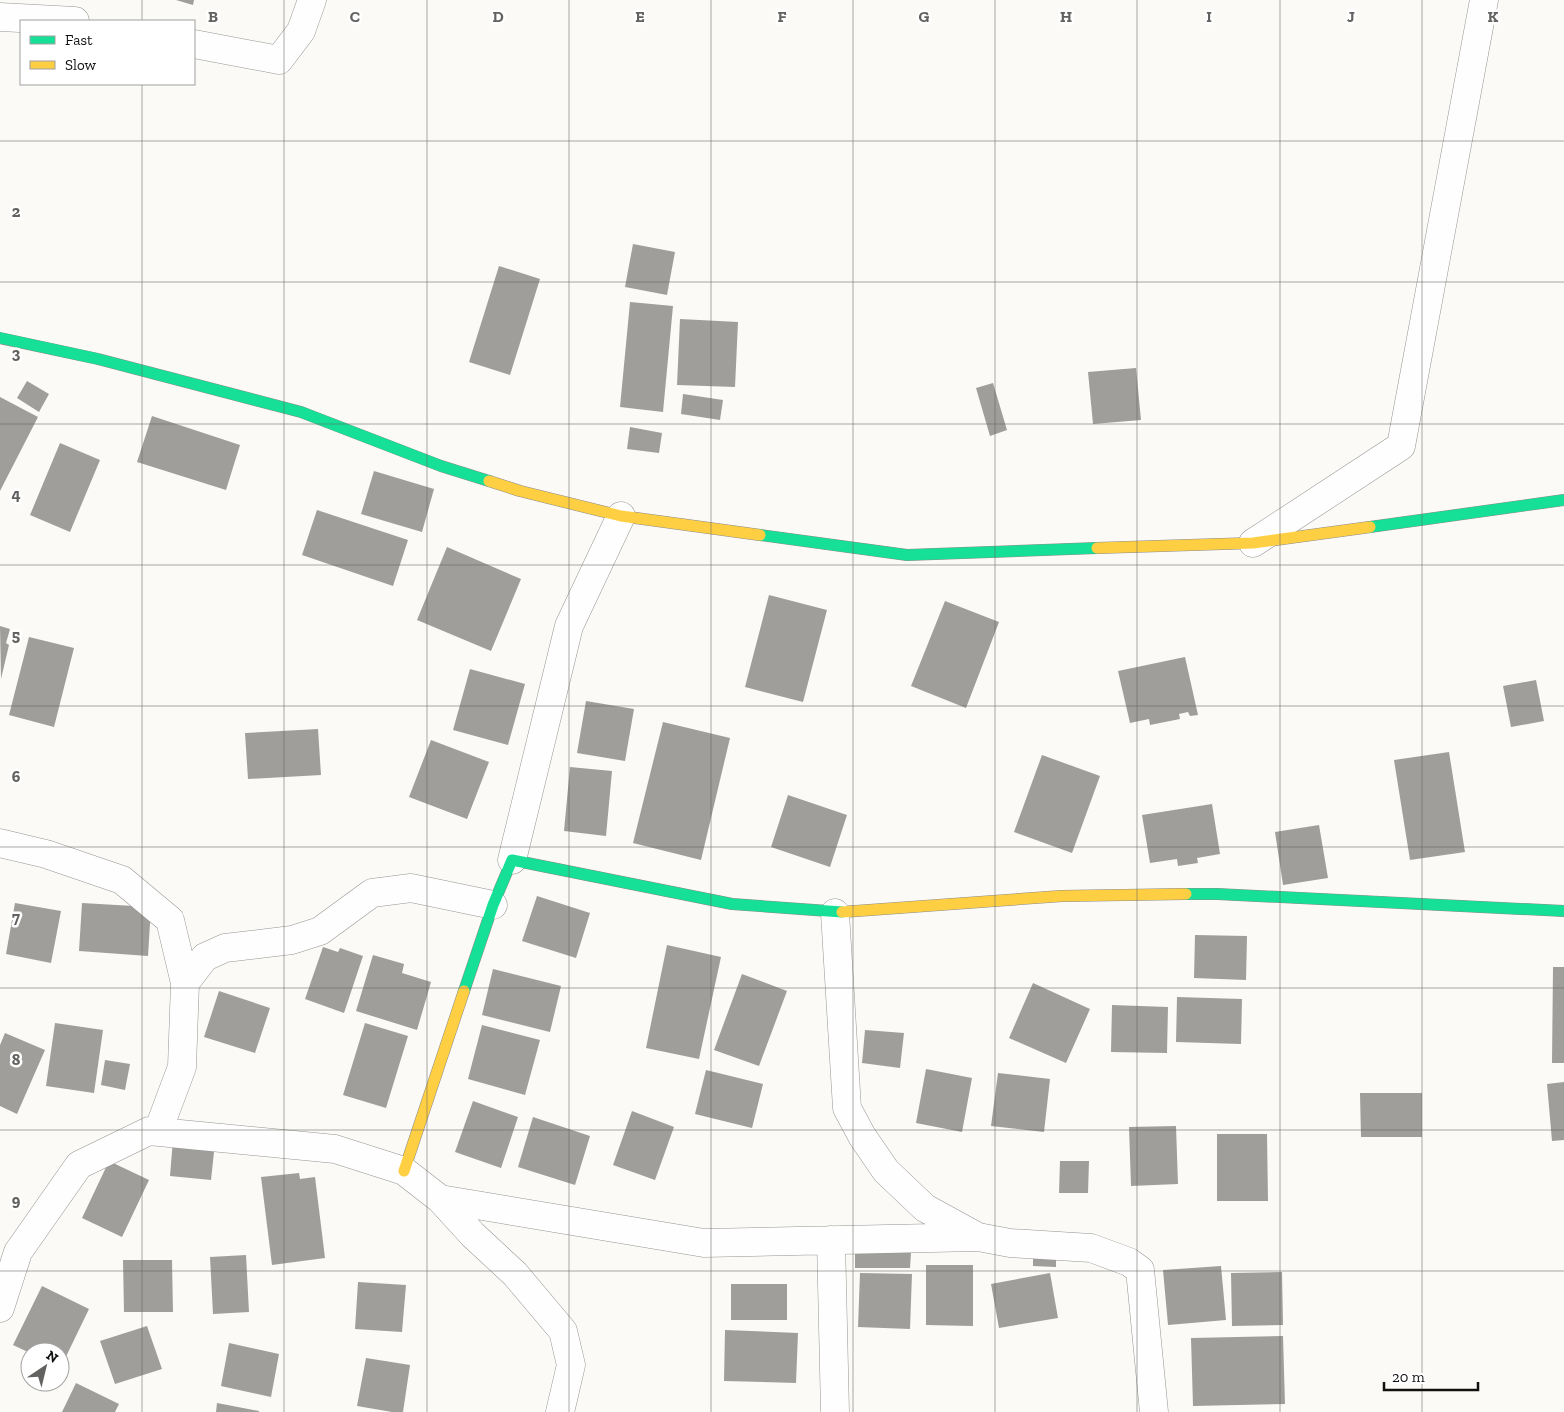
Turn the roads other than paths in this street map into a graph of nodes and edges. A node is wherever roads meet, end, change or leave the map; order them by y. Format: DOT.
graph roads {
  1 [pos="312,0"];
  2 [pos="1484,0"];
  3 [pos="0,16"];
  4 [pos="60,20"];
  5 [pos="195,44"];
  6 [pos="0,338"];
  7 [pos="1564,500"];
  8 [pos="621,516"];
  9 [pos="1253,543"];
  10 [pos="0,843"];
  11 [pos="512,860"];
  12 [pos="493,905"];
  13 [pos="1564,911"];
  14 [pos="835,913"];
  15 [pos="185,983"];
  16 [pos="158,1131"];
  17 [pos="404,1171"];
  18 [pos="440,1199"];
  19 [pos="978,1237"];
  20 [pos="831,1240"];
  21 [pos="0,1308"];
  22 [pos="560,1412"];
  23 [pos="835,1412"];
  24 [pos="1154,1412"];
  1 -- 5 [label="street"];
  2 -- 9 [label="street"];
  3 -- 4 [label="street"];
  6 -- 8 [label="street"];
  7 -- 9 [label="street"];
  8 -- 9 [label="street"];
  8 -- 11 [label="street"];
  10 -- 15 [label="street"];
  11 -- 12 [label="street"];
  11 -- 14 [label="street"];
  12 -- 15 [label="street"];
  12 -- 17 [label="street"];
  13 -- 14 [label="street"];
  14 -- 19 [label="street"];
  15 -- 16 [label="street"];
  16 -- 17 [label="street"];
  16 -- 21 [label="street"];
  17 -- 18 [label="street"];
  18 -- 20 [label="street"];
  18 -- 22 [label="street"];
  19 -- 20 [label="street"];
  19 -- 24 [label="street"];
  20 -- 23 [label="street"];
}
